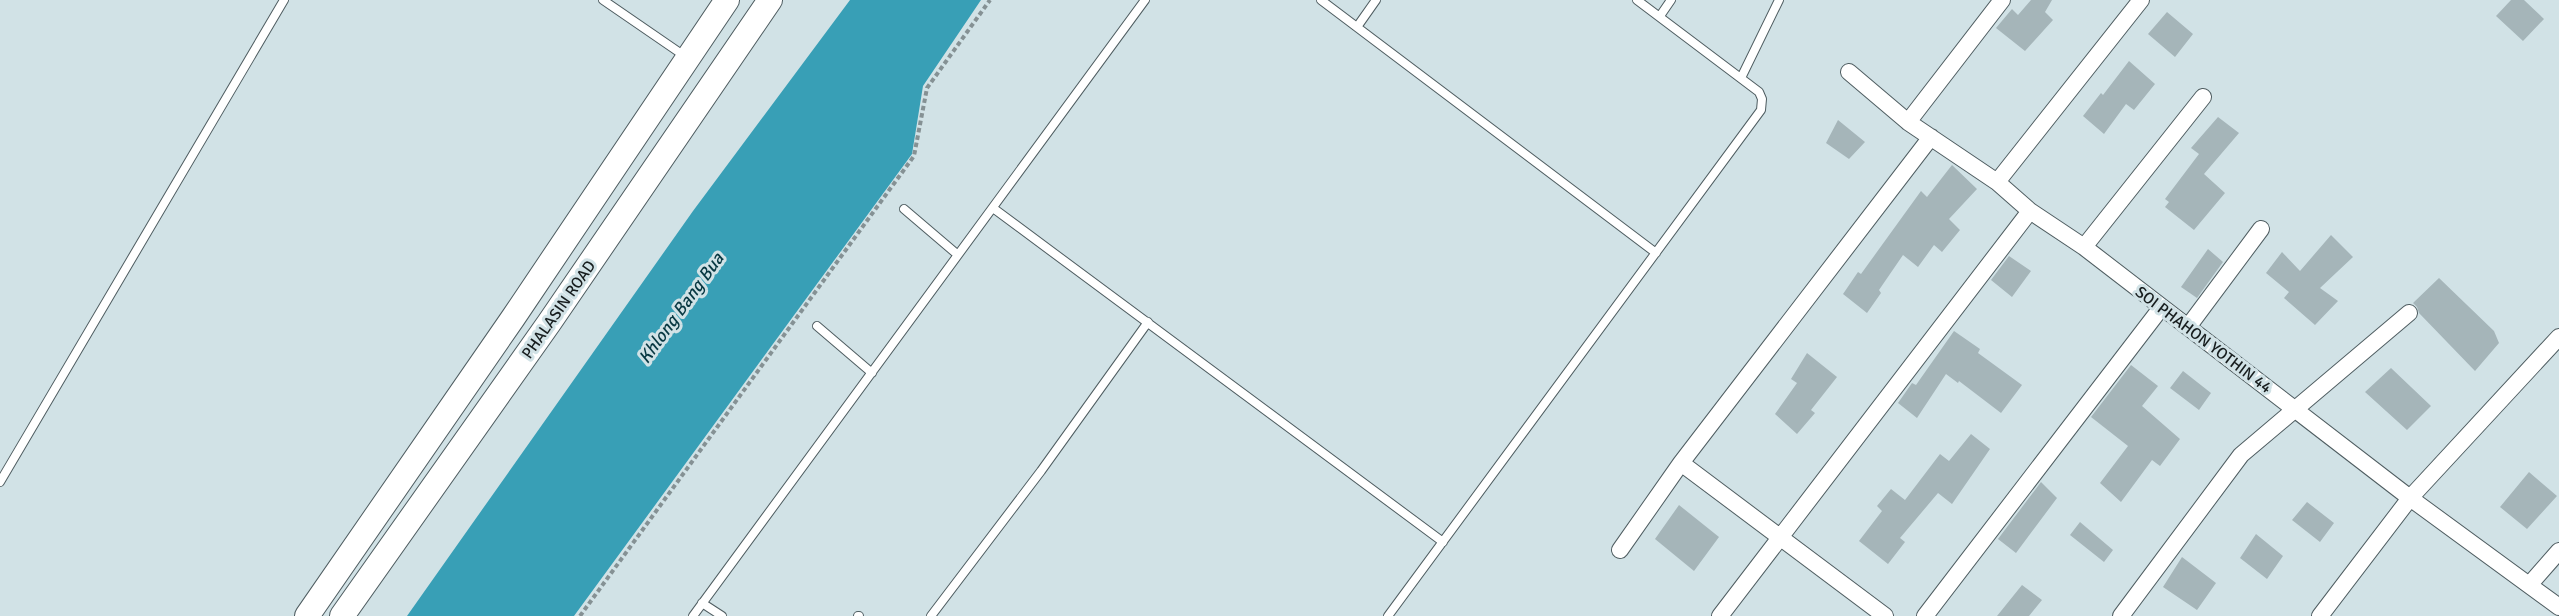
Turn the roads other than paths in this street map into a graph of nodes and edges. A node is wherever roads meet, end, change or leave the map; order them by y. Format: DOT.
graph roads {
  1 [pos="284,0"];
  2 [pos="603,0"];
  3 [pos="727,0"];
  4 [pos="770,0"];
  5 [pos="1145,0"];
  6 [pos="1321,0"];
  7 [pos="1376,0"];
  8 [pos="1637,0"];
  9 [pos="1671,0"];
  10 [pos="1779,0"];
  11 [pos="2002,0"];
  12 [pos="2141,0"];
  13 [pos="1660,16"];
  14 [pos="1357,27"];
  15 [pos="686,57"];
  16 [pos="1849,72"];
  17 [pos="718,78"];
  18 [pos="1741,78"];
  19 [pos="2203,97"];
  20 [pos="1908,122"];
  21 [pos="1931,137"];
  22 [pos="1997,182"];
  23 [pos="993,208"];
  24 [pos="904,209"];
  25 [pos="2030,211"];
  26 [pos="2261,229"];
  27 [pos="2084,247"];
  28 [pos="1656,253"];
  29 [pos="958,255"];
  30 [pos="2161,308"];
  31 [pos="2409,314"];
  32 [pos="1148,322"];
  33 [pos="816,326"];
  34 [pos="2188,327"];
  35 [pos="2559,337"];
  36 [pos="872,373"];
  37 [pos="2294,407"];
  38 [pos="1681,463"];
  39 [pos="0,482"];
  40 [pos="2410,498"];
  41 [pos="1781,536"];
  42 [pos="1443,542"];
  43 [pos="1620,550"];
  44 [pos="2559,551"];
  45 [pos="2530,584"];
  46 [pos="702,603"];
  47 [pos="2559,607"];
  48 [pos="307,616"];
  49 [pos="342,616"];
  50 [pos="693,616"];
  51 [pos="722,616"];
  52 [pos="931,616"];
  53 [pos="1388,616"];
  54 [pos="1720,616"];
  55 [pos="1886,616"];
  56 [pos="1925,616"];
  57 [pos="2121,616"];
  58 [pos="2320,616"];
  1 -- 39 [label="lane"];
  2 -- 15 [label="lane"];
  3 -- 15 [label="main road, PHALASIN ROAD"];
  4 -- 17 [label="main road, PHALASIN ROAD"];
  5 -- 23 [label="lane"];
  6 -- 14 [label="lane"];
  7 -- 14 [label="lane"];
  8 -- 13 [label="lane"];
  9 -- 13 [label="lane"];
  10 -- 18 [label="lane"];
  11 -- 20 [label="street"];
  12 -- 22 [label="street"];
  13 -- 18 [label="lane"];
  14 -- 28 [label="lane"];
  15 -- 17 [label="main road"];
  15 -- 48 [label="main road, PHALASIN ROAD"];
  16 -- 20 [label="street, SOI PHAHON YOTHIN 44"];
  17 -- 49 [label="main road, PHALASIN ROAD"];
  18 -- 28 [label="lane"];
  19 -- 27 [label="street"];
  20 -- 21 [label="street, SOI PHAHON YOTHIN 44"];
  21 -- 22 [label="street, SOI PHAHON YOTHIN 44"];
  21 -- 38 [label="street"];
  22 -- 25 [label="street, SOI PHAHON YOTHIN 44"];
  23 -- 29 [label="lane"];
  23 -- 32 [label="lane"];
  24 -- 29 [label="lane"];
  25 -- 27 [label="street, SOI PHAHON YOTHIN 44"];
  25 -- 41 [label="street"];
  26 -- 34 [label="street"];
  27 -- 30 [label="street, SOI PHAHON YOTHIN 44"];
  28 -- 42 [label="lane"];
  29 -- 36 [label="lane"];
  30 -- 34 [label="street, SOI PHAHON YOTHIN 44"];
  30 -- 56 [label="street"];
  31 -- 37 [label="street"];
  32 -- 42 [label="lane"];
  32 -- 52 [label="lane"];
  33 -- 36 [label="lane"];
  34 -- 37 [label="street, SOI PHAHON YOTHIN 44"];
  35 -- 40 [label="street"];
  36 -- 46 [label="lane"];
  37 -- 40 [label="street, SOI PHAHON YOTHIN 44"];
  37 -- 57 [label="street"];
  38 -- 41 [label="street"];
  38 -- 43 [label="street"];
  40 -- 45 [label="street, SOI PHAHON YOTHIN 44"];
  40 -- 58 [label="street"];
  41 -- 54 [label="street"];
  41 -- 55 [label="street"];
  42 -- 53 [label="lane"];
  44 -- 45 [label="street"];
  45 -- 47 [label="street, SOI PHAHON YOTHIN 44"];
  46 -- 50 [label="lane"];
  46 -- 51 [label="lane"];
}
